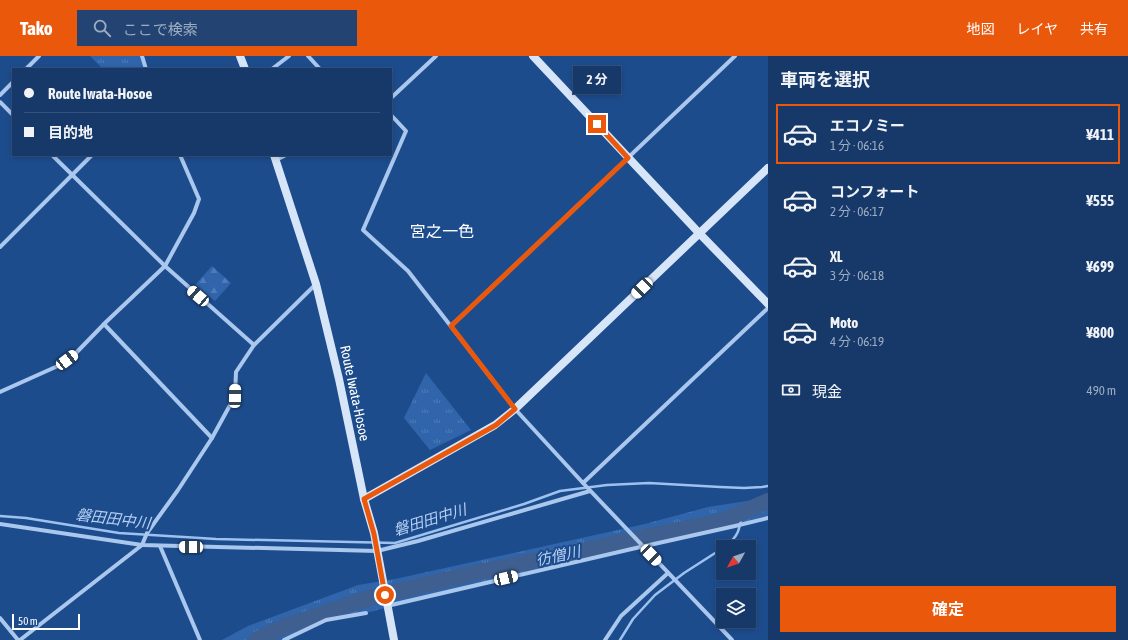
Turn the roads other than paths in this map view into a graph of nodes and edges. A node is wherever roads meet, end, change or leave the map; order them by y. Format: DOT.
graph roads {
  1 [pos="40,56"];
  2 [pos="142,56"];
  3 [pos="240,56"];
  4 [pos="289,56"];
  5 [pos="308,56"];
  6 [pos="436,56"];
  7 [pos="533,56"];
  8 [pos="735,56"];
  9 [pos="27,68"];
  10 [pos="146,68"];
  11 [pos="245,68"];
  12 [pos="273,68"];
  13 [pos="319,68"];
  14 [pos="12,83"];
  15 [pos="0,96"];
  16 [pos="392,97"];
  17 [pos="0,102"];
  18 [pos="12,114"];
  19 [pos="392,115"];
  20 [pos="53,156"];
  21 [pos="91,156"];
  22 [pos="180,156"];
  23 [pos="275,158"];
  24 [pos="628,158"];
  25 [pos="768,168"];
  26 [pos="72,175"];
  27 [pos="699,233"];
  28 [pos="0,247"];
  29 [pos="165,266"];
  30 [pos="316,284"];
  31 [pos="768,304"];
  32 [pos="768,308"];
  33 [pos="104,324"];
  34 [pos="451,326"];
  35 [pos="254,345"];
  36 [pos="0,392"];
  37 [pos="515,409"];
  38 [pos="212,438"];
  39 [pos="583,483"];
  40 [pos="590,490"];
  41 [pos="364,499"];
  42 [pos="768,518"];
  43 [pos="0,524"];
  44 [pos="142,545"];
  45 [pos="160,546"];
  46 [pos="643,546"];
  47 [pos="377,551"];
  48 [pos="668,573"];
  49 [pos="387,606"];
  50 [pos="366,613"];
  51 [pos="0,618"];
  52 [pos="19,640"];
  53 [pos="200,640"];
  54 [pos="284,640"];
  55 [pos="394,640"];
  56 [pos="605,640"];
  57 [pos="732,640"];
  1 -- 9 [label="street"];
  2 -- 10 [label="street"];
  3 -- 11 [label="street"];
  4 -- 12 [label="street"];
  5 -- 13 [label="street"];
  6 -- 16 [label="street"];
  7 -- 24 [label="street"];
  8 -- 24 [label="street"];
  14 -- 15 [label="street"];
  17 -- 18 [label="street"];
  19 -- 34 [label="street"];
  20 -- 26 [label="street"];
  21 -- 26 [label="street"];
  22 -- 29 [label="street"];
  23 -- 30 [label="street, Route Iwata-Hosoe"];
  24 -- 27 [label="street"];
  24 -- 34 [label="street"];
  25 -- 27 [label="street"];
  26 -- 28 [label="street"];
  26 -- 29 [label="street"];
  27 -- 31 [label="street"];
  27 -- 37 [label="street"];
  29 -- 33 [label="street"];
  29 -- 35 [label="street"];
  30 -- 35 [label="street"];
  30 -- 41 [label="street, Route Iwata-Hosoe"];
  32 -- 39 [label="street"];
  33 -- 36 [label="street"];
  33 -- 38 [label="street"];
  34 -- 37 [label="street"];
  35 -- 38 [label="street"];
  37 -- 39 [label="street"];
  37 -- 41 [label="street"];
  38 -- 44 [label="street"];
  39 -- 40 [label="street"];
  40 -- 46 [label="street"];
  40 -- 47 [label="street"];
  41 -- 47 [label="street, Route Iwata-Hosoe"];
  42 -- 46 [label="street"];
  43 -- 44 [label="street"];
  44 -- 45 [label="street"];
  44 -- 52 [label="street"];
  45 -- 47 [label="street"];
  45 -- 53 [label="street"];
  46 -- 48 [label="street"];
  46 -- 49 [label="street"];
  47 -- 49 [label="street, Route Iwata-Hosoe"];
  48 -- 56 [label="street"];
  48 -- 57 [label="street"];
  49 -- 55 [label="street, Route Iwata-Hosoe"];
  50 -- 54 [label="street"];
  51 -- 52 [label="street"];
}
